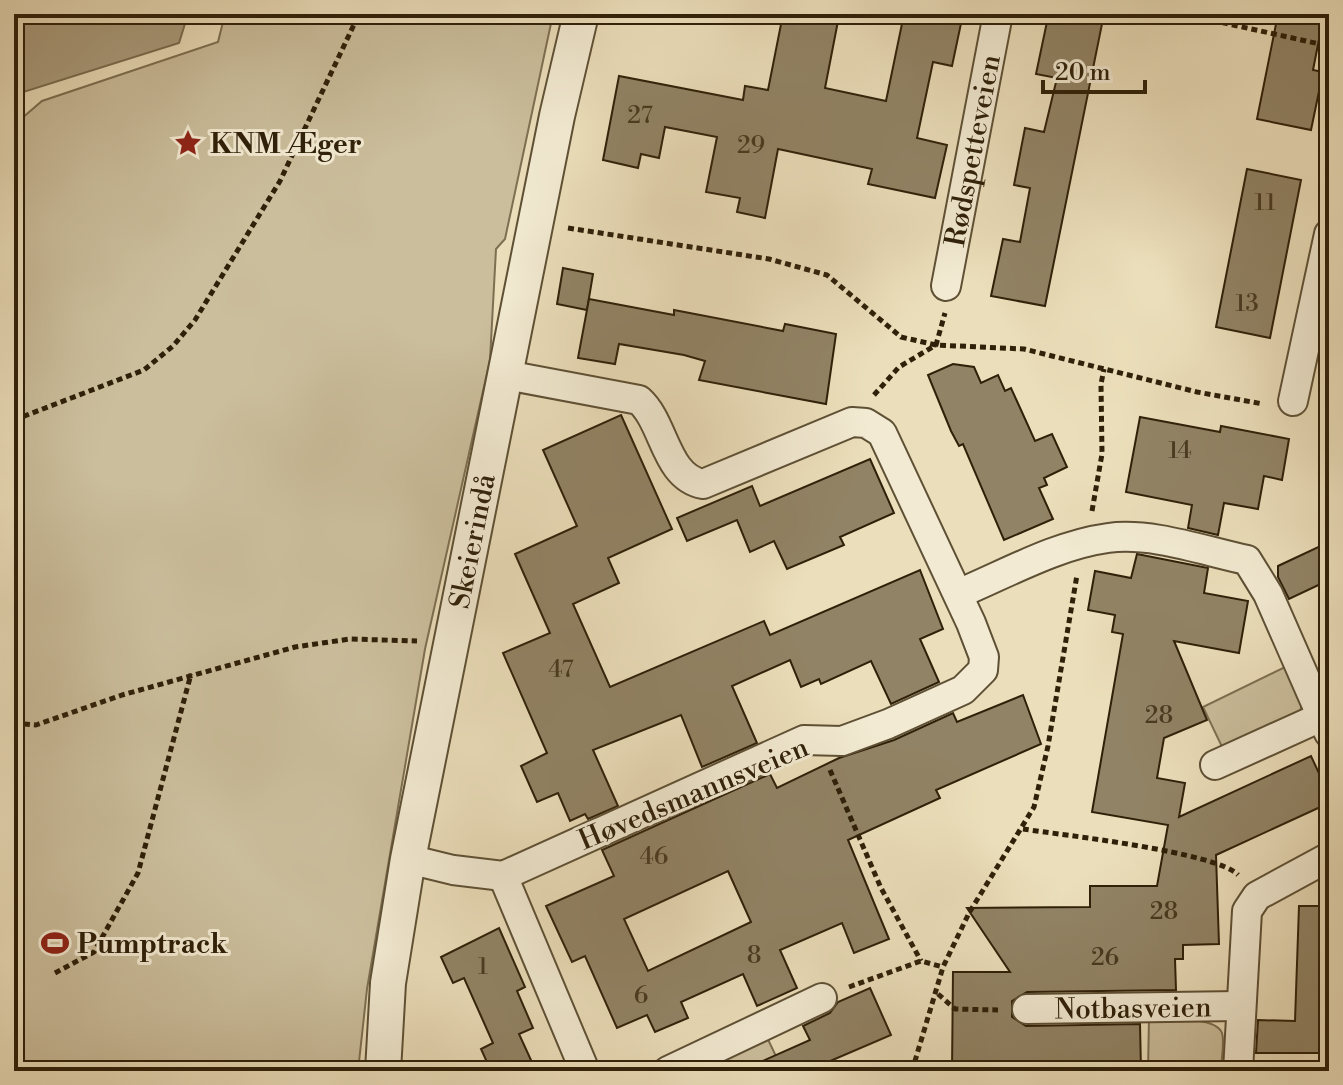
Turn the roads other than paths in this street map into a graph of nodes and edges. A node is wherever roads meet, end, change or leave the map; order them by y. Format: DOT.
graph roads {
  1 [pos="581,14"];
  2 [pos="998,14"];
  3 [pos="1329,234"];
  4 [pos="946,286"];
  5 [pos="506,375"];
  6 [pos="1284,403"];
  7 [pos="958,594"];
  8 [pos="1325,725"];
  9 [pos="1215,765"];
  10 [pos="1329,857"];
  11 [pos="408,859"];
  12 [pos="503,876"];
  13 [pos="822,998"];
  14 [pos="1239,1006"];
  15 [pos="1027,1009"];
  16 [pos="383,1071"];
  17 [pos="585,1071"];
  18 [pos="668,1071"];
  19 [pos="1238,1071"];
  1 -- 5 [label="street, Skeierindå"];
  2 -- 4 [label="street, Rødspetteveien"];
  3 -- 6 [label="street"];
  5 -- 7 [label="street, Høvedsmannsveien"];
  5 -- 11 [label="street, Skeierindå"];
  7 -- 8 [label="street"];
  7 -- 12 [label="street, Høvedsmannsveien"];
  8 -- 9 [label="street"];
  10 -- 14 [label="street, Notbasveien"];
  11 -- 12 [label="street"];
  11 -- 16 [label="street, Skeierindå"];
  12 -- 17 [label="street"];
  13 -- 18 [label="street"];
  14 -- 15 [label="street, Notbasveien"];
  14 -- 19 [label="street, Notbasveien"];
}
